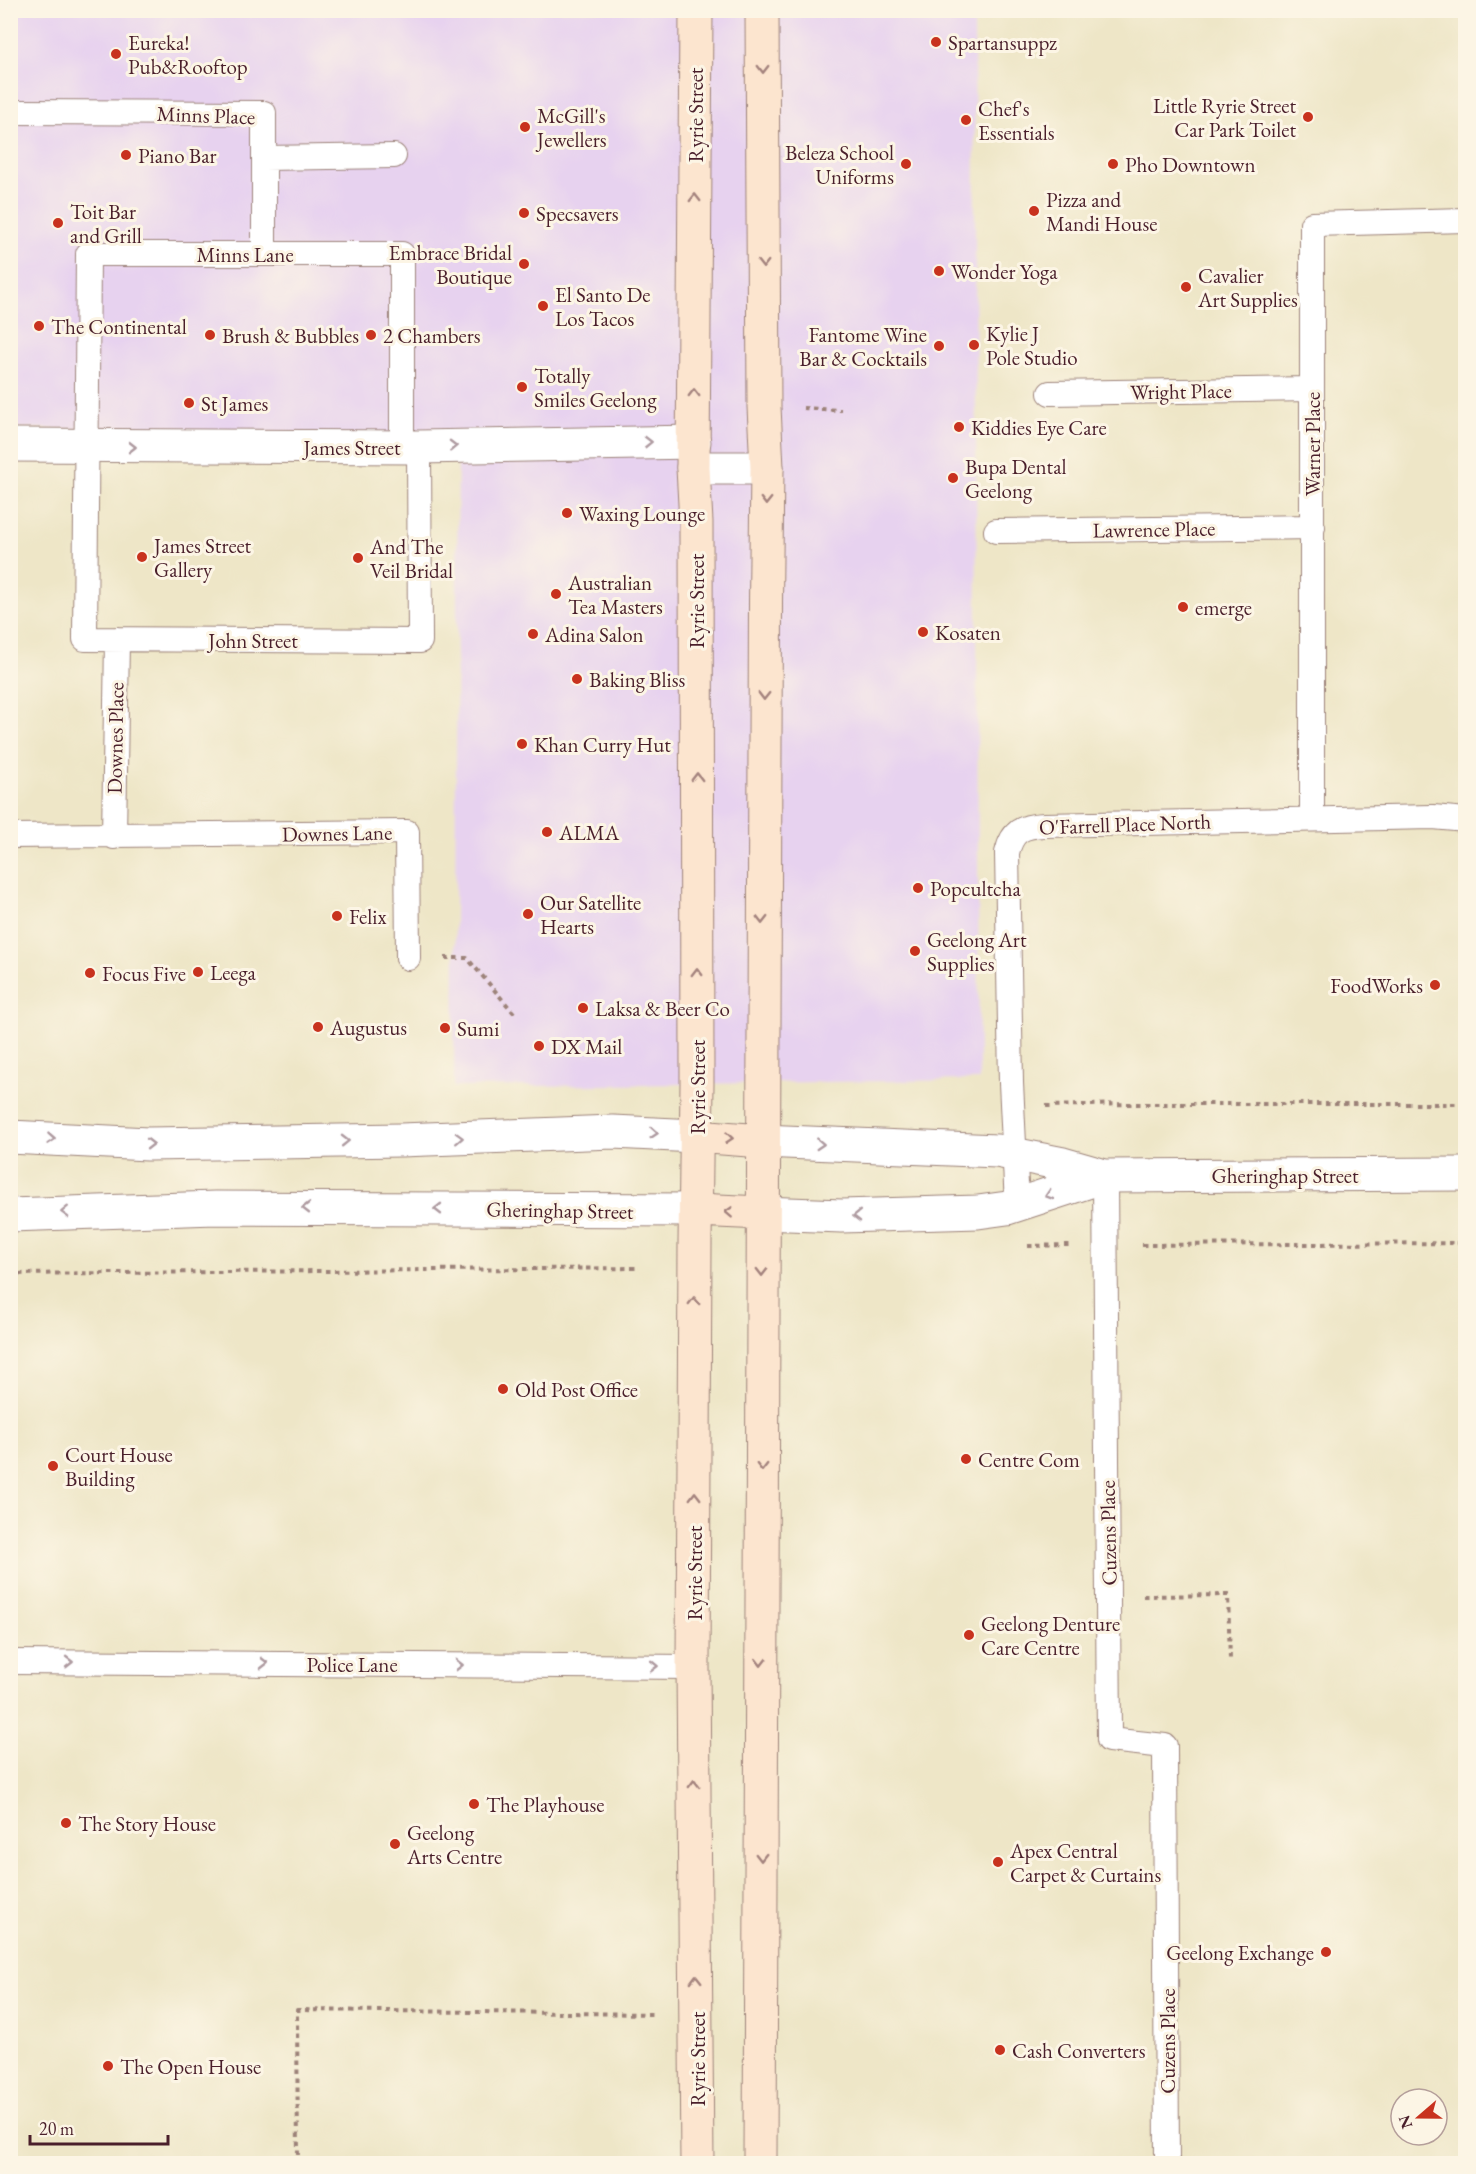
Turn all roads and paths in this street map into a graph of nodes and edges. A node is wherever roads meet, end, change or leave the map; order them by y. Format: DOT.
graph roads {
  1 [pos="696,10"];
  2 [pos="762,10"];
  3 [pos="10,112"];
  4 [pos="394,156"];
  5 [pos="264,158"];
  6 [pos="1466,220"];
  7 [pos="264,254"];
  8 [pos="1312,389"];
  9 [pos="1050,393"];
  10 [pos="10,445"];
  11 [pos="87,447"];
  12 [pos="410,447"];
  13 [pos="694,455"];
  14 [pos="767,468"];
  15 [pos="1312,527"];
  16 [pos="996,531"];
  17 [pos="117,639"];
  18 [pos="1312,819"];
  19 [pos="1466,820"];
  20 [pos="10,836"];
  21 [pos="114,837"];
  22 [pos="408,958"];
  23 [pos="514,1013"];
  24 [pos="696,1136"];
  25 [pos="10,1137"];
  26 [pos="762,1141"];
  27 [pos="1014,1154"];
  28 [pos="1466,1174"];
  29 [pos="1105,1176"];
  30 [pos="1017,1205"];
  31 [pos="696,1210"];
  32 [pos="762,1213"];
  33 [pos="10,1215"];
  34 [pos="638,1268"];
  35 [pos="10,1274"];
  36 [pos="1109,1596"];
  37 [pos="1230,1660"];
  38 [pos="10,1662"];
  39 [pos="693,1667"];
  40 [pos="696,2013"];
  41 [pos="298,2163"];
  42 [pos="697,2163"];
  43 [pos="760,2163"];
  44 [pos="1167,2163"];
  13 -- 1 [label="main road, Ryrie Street, one-way"];
  2 -- 14 [label="main road, one-way"];
  3 -- 5 [label="lane, Minns Place"];
  4 -- 5 [label="lane"];
  5 -- 7 [label="lane, Minns Place"];
  6 -- 8 [label="lane, Warner Place"];
  7 -- 11 [label="lane, Minns Lane"];
  7 -- 12 [label="lane, Minns Lane"];
  8 -- 9 [label="lane, Wright Place"];
  8 -- 15 [label="lane, Warner Place"];
  10 -- 11 [label="street, James Street"];
  11 -- 12 [label="street, James Street, one-way"];
  11 -- 17 [label="lane, John Street"];
  12 -- 13 [label="street, James Street, one-way"];
  12 -- 17 [label="lane, John Street"];
  13 -- 14 [label="street, James Street"];
  24 -- 13 [label="main road, Ryrie Street, one-way"];
  14 -- 26 [label="main road, one-way"];
  15 -- 16 [label="lane, Lawrence Place"];
  15 -- 18 [label="lane, Warner Place"];
  17 -- 21 [label="lane, Downes Place"];
  18 -- 19 [label="lane, O'Farrell Place North"];
  18 -- 27 [label="lane, O'Farrell Place North"];
  20 -- 21 [label="lane, Downes Lane"];
  21 -- 22 [label="lane, Downes Lane"];
  22 -- 23 [label="path"];
  25 -- 24 [label="street, Gheringhap Street, one-way"];
  24 -- 26 [label="main road, Gheringhap Street, one-way"];
  24 -- 31 [label="main road, Ryrie Street"];
  26 -- 27 [label="street, Gheringhap Street, one-way"];
  26 -- 32 [label="main road"];
  27 -- 29 [label="street, Gheringhap Street"];
  27 -- 30 [label="lane, O'Farrell Place North"];
  28 -- 29 [label="street, Gheringhap Street"];
  29 -- 30 [label="street, Gheringhap Street, one-way"];
  29 -- 36 [label="lane, Cuzens Place"];
  30 -- 32 [label="street, Gheringhap Street, one-way"];
  32 -- 31 [label="main road, Gheringhap Street, one-way"];
  31 -- 33 [label="street, Gheringhap Street, one-way"];
  39 -- 31 [label="main road, Ryrie Street, one-way"];
  32 -- 43 [label="main road, one-way"];
  34 -- 35 [label="path"];
  36 -- 37 [label="path"];
  36 -- 44 [label="lane, Cuzens Place"];
  38 -- 39 [label="lane, Police Lane, one-way"];
  40 -- 39 [label="main road, Ryrie Street, one-way"];
  40 -- 41 [label="path"];
  40 -- 42 [label="main road, Ryrie Street"];
}
